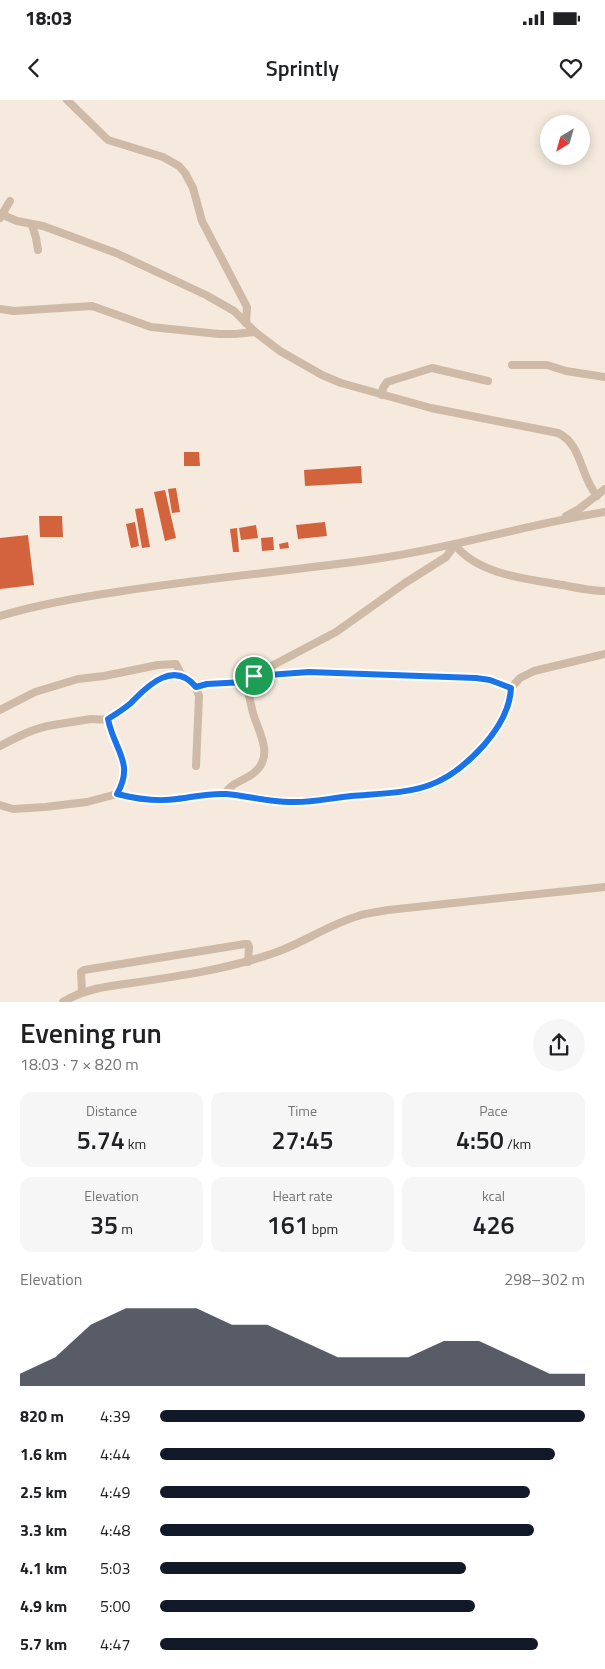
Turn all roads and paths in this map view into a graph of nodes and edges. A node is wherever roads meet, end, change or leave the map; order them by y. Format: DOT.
graph roads {
  1 [pos="67,100"];
  2 [pos="10,201"];
  3 [pos="2,216"];
  4 [pos="32,225"];
  5 [pos="38,250"];
  6 [pos="0,309"];
  7 [pos="246,323"];
  8 [pos="255,332"];
  9 [pos="512,365"];
  10 [pos="605,377"];
  11 [pos="488,381"];
  12 [pos="382,395"];
  13 [pos="605,489"];
  14 [pos="597,496"];
  15 [pos="605,512"];
  16 [pos="560,519"];
  17 [pos="455,545"];
  18 [pos="605,591"];
  19 [pos="0,616"];
  20 [pos="605,654"];
  21 [pos="182,676"];
  22 [pos="254,676"];
  23 [pos="245,682"];
  24 [pos="196,687"];
  25 [pos="511,688"];
  26 [pos="0,710"];
  27 [pos="108,719"];
  28 [pos="0,746"];
  29 [pos="196,766"];
  30 [pos="117,794"];
  31 [pos="225,794"];
  32 [pos="0,805"];
  33 [pos="605,887"];
  34 [pos="248,962"];
  35 [pos="82,992"];
  36 [pos="63,1002"];
  1 -- 7 [label="street"];
  2 -- 3 [label="street"];
  3 -- 4 [label="street"];
  4 -- 5 [label="street"];
  4 -- 7 [label="street"];
  6 -- 8 [label="street"];
  7 -- 8 [label="street"];
  8 -- 12 [label="street"];
  9 -- 10 [label="street"];
  11 -- 12 [label="street"];
  12 -- 14 [label="street"];
  13 -- 14 [label="street"];
  14 -- 16 [label="street"];
  15 -- 16 [label="street"];
  16 -- 17 [label="street"];
  17 -- 18 [label="street"];
  17 -- 19 [label="street"];
  17 -- 22 [label="street"];
  20 -- 25 [label="street"];
  21 -- 24 [label="street"];
  21 -- 26 [label="street"];
  21 -- 27 [label="street"];
  22 -- 23 [label="street"];
  22 -- 25 [label="street"];
  23 -- 24 [label="street"];
  23 -- 31 [label="street"];
  24 -- 29 [label="street"];
  25 -- 31 [label="street"];
  27 -- 28 [label="street"];
  27 -- 30 [label="street"];
  30 -- 31 [label="street"];
  30 -- 32 [label="street"];
  33 -- 34 [label="street"];
  34 -- 35 [label="street"];
  34 -- 35 [label="street"];
  35 -- 36 [label="street"];
}
